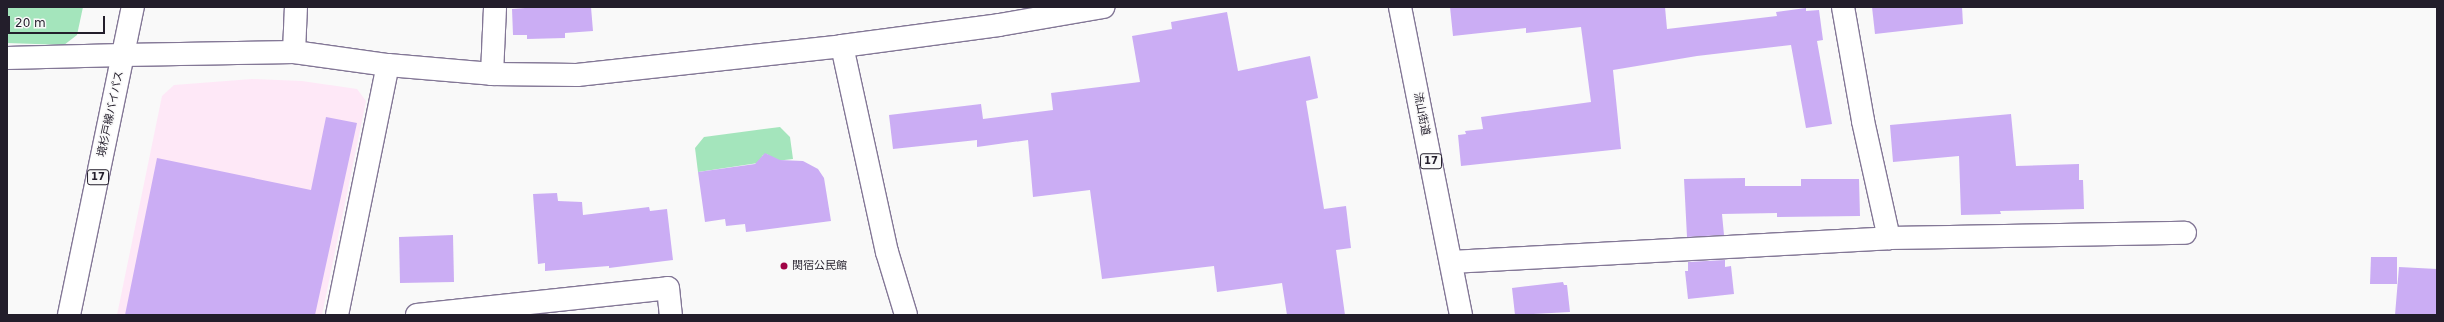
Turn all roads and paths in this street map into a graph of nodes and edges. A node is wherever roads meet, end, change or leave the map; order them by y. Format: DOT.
graph roads {
  1 [pos="133,7"];
  2 [pos="296,7"];
  3 [pos="495,7"];
  4 [pos="1103,7"];
  5 [pos="1400,7"];
  6 [pos="1843,7"];
  7 [pos="842,46"];
  8 [pos="294,52"];
  9 [pos="123,55"];
  10 [pos="7,58"];
  11 [pos="388,65"];
  12 [pos="492,74"];
  13 [pos="2185,233"];
  14 [pos="1889,238"];
  15 [pos="1450,262"];
  16 [pos="69,315"];
  17 [pos="337,315"];
  18 [pos="417,315"];
  19 [pos="671,315"];
  20 [pos="906,315"];
  21 [pos="1461,315"];
  1 -- 9 [label="street, 境杉戸線バイパス / 17"];
  2 -- 8 [label="street"];
  3 -- 12 [label="street"];
  4 -- 7 [label="street"];
  5 -- 15 [label="street, 流山街道 / 17"];
  6 -- 14 [label="street"];
  7 -- 12 [label="street"];
  7 -- 20 [label="street"];
  8 -- 9 [label="street"];
  8 -- 11 [label="street"];
  9 -- 10 [label="street"];
  9 -- 16 [label="street, 境杉戸線バイパス / 17"];
  11 -- 12 [label="street"];
  11 -- 17 [label="street"];
  13 -- 14 [label="street"];
  14 -- 15 [label="street"];
  15 -- 21 [label="street, 流山街道 / 17"];
  18 -- 19 [label="street"];
}
